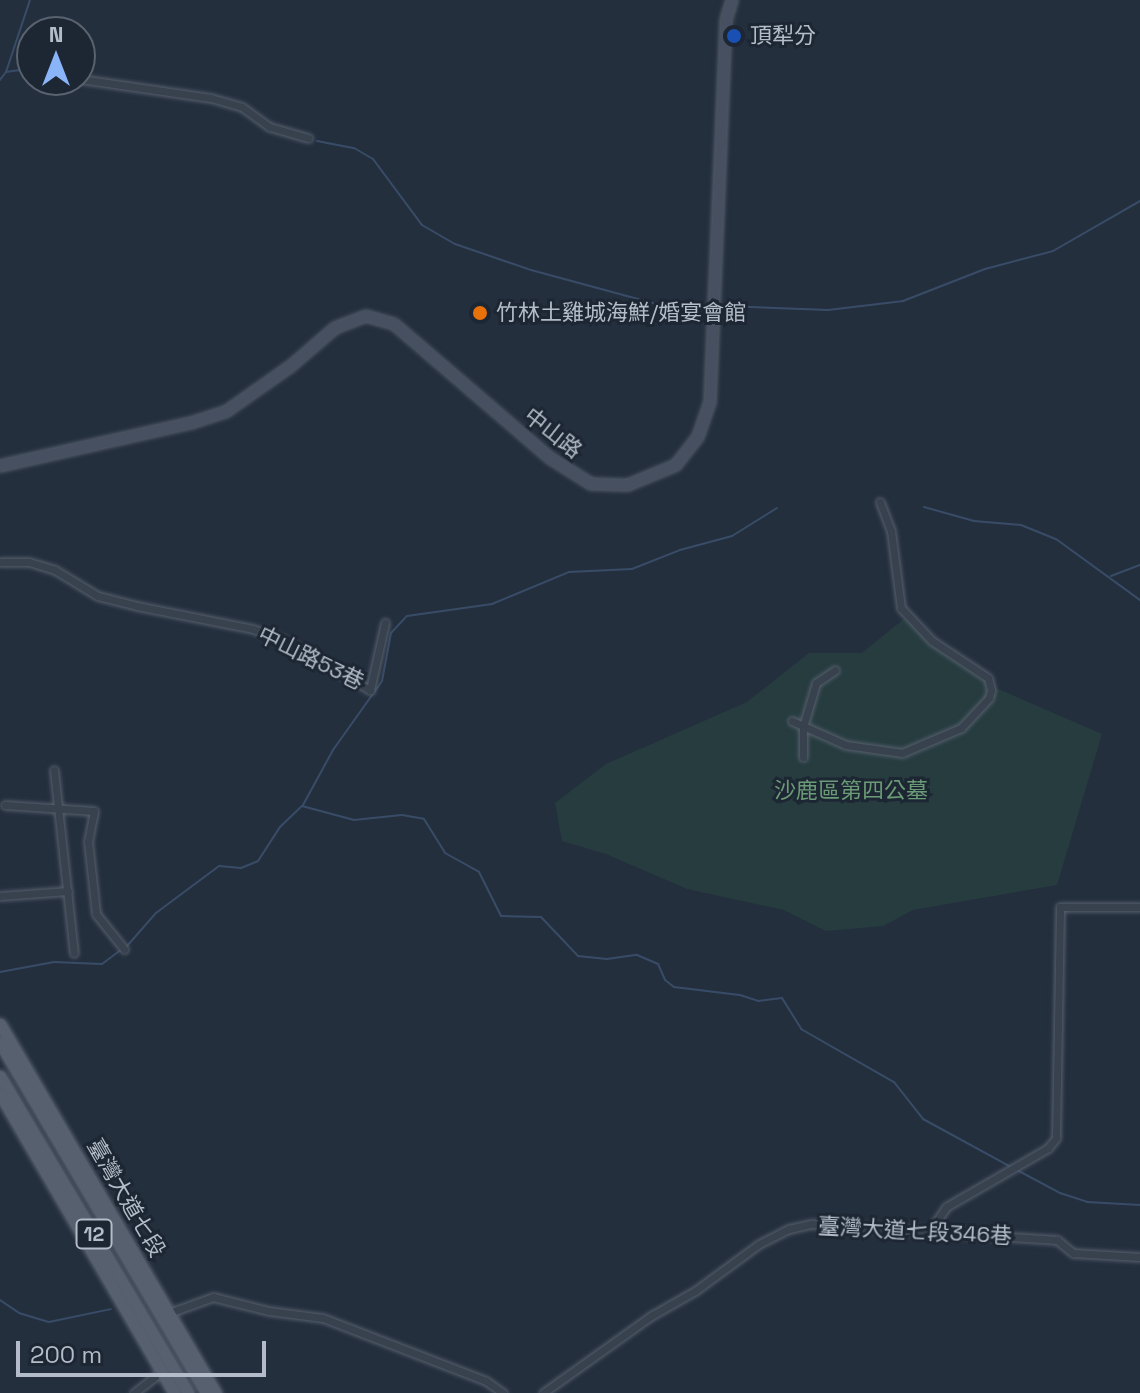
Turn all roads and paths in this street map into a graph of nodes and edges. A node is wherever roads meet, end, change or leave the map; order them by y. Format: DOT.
graph roads {
  1 [pos="732,0"];
  2 [pos="96,81"];
  3 [pos="308,138"];
  4 [pos="0,466"];
  5 [pos="880,502"];
  6 [pos="0,562"];
  7 [pos="385,623"];
  8 [pos="835,670"];
  9 [pos="792,721"];
  10 [pos="803,727"];
  11 [pos="803,757"];
  12 [pos="54,770"];
  13 [pos="5,805"];
  14 [pos="59,810"];
  15 [pos="68,891"];
  16 [pos="0,896"];
  17 [pos="1140,907"];
  18 [pos="124,949"];
  19 [pos="74,953"];
  20 [pos="0,1024"];
  21 [pos="0,1043"];
  22 [pos="0,1076"];
  23 [pos="0,1094"];
  24 [pos="930,1231"];
  25 [pos="1140,1257"];
  26 [pos="169,1313"];
  27 [pos="161,1372"];
  28 [pos="134,1393"];
  29 [pos="174,1393"];
  30 [pos="188,1393"];
  31 [pos="206,1393"];
  32 [pos="216,1393"];
  33 [pos="503,1393"];
  34 [pos="543,1393"];
  1 -- 4 [label="street, 中山路"];
  2 -- 3 [label="street"];
  5 -- 10 [label="street"];
  6 -- 7 [label="street, 中山路53巷"];
  8 -- 10 [label="street"];
  9 -- 10 [label="street"];
  10 -- 11 [label="street"];
  12 -- 14 [label="street"];
  13 -- 14 [label="street"];
  14 -- 15 [label="street"];
  14 -- 18 [label="street"];
  15 -- 16 [label="street"];
  15 -- 19 [label="street"];
  17 -- 24 [label="street"];
  20 -- 26 [label="main road, 臺灣大道七段 / 12"];
  21 -- 31 [label="main road, 臺灣大道七段 / 12"];
  22 -- 30 [label="main road, 臺灣大道七段 / 12"];
  23 -- 27 [label="main road, 12"];
  24 -- 25 [label="street, 臺灣大道七段346巷"];
  24 -- 34 [label="street, 臺灣大道七段346巷"];
  26 -- 32 [label="main road, 臺灣大道七段 / 12"];
  26 -- 33 [label="street"];
  27 -- 28 [label="street"];
  27 -- 29 [label="main road, 12"];
}
